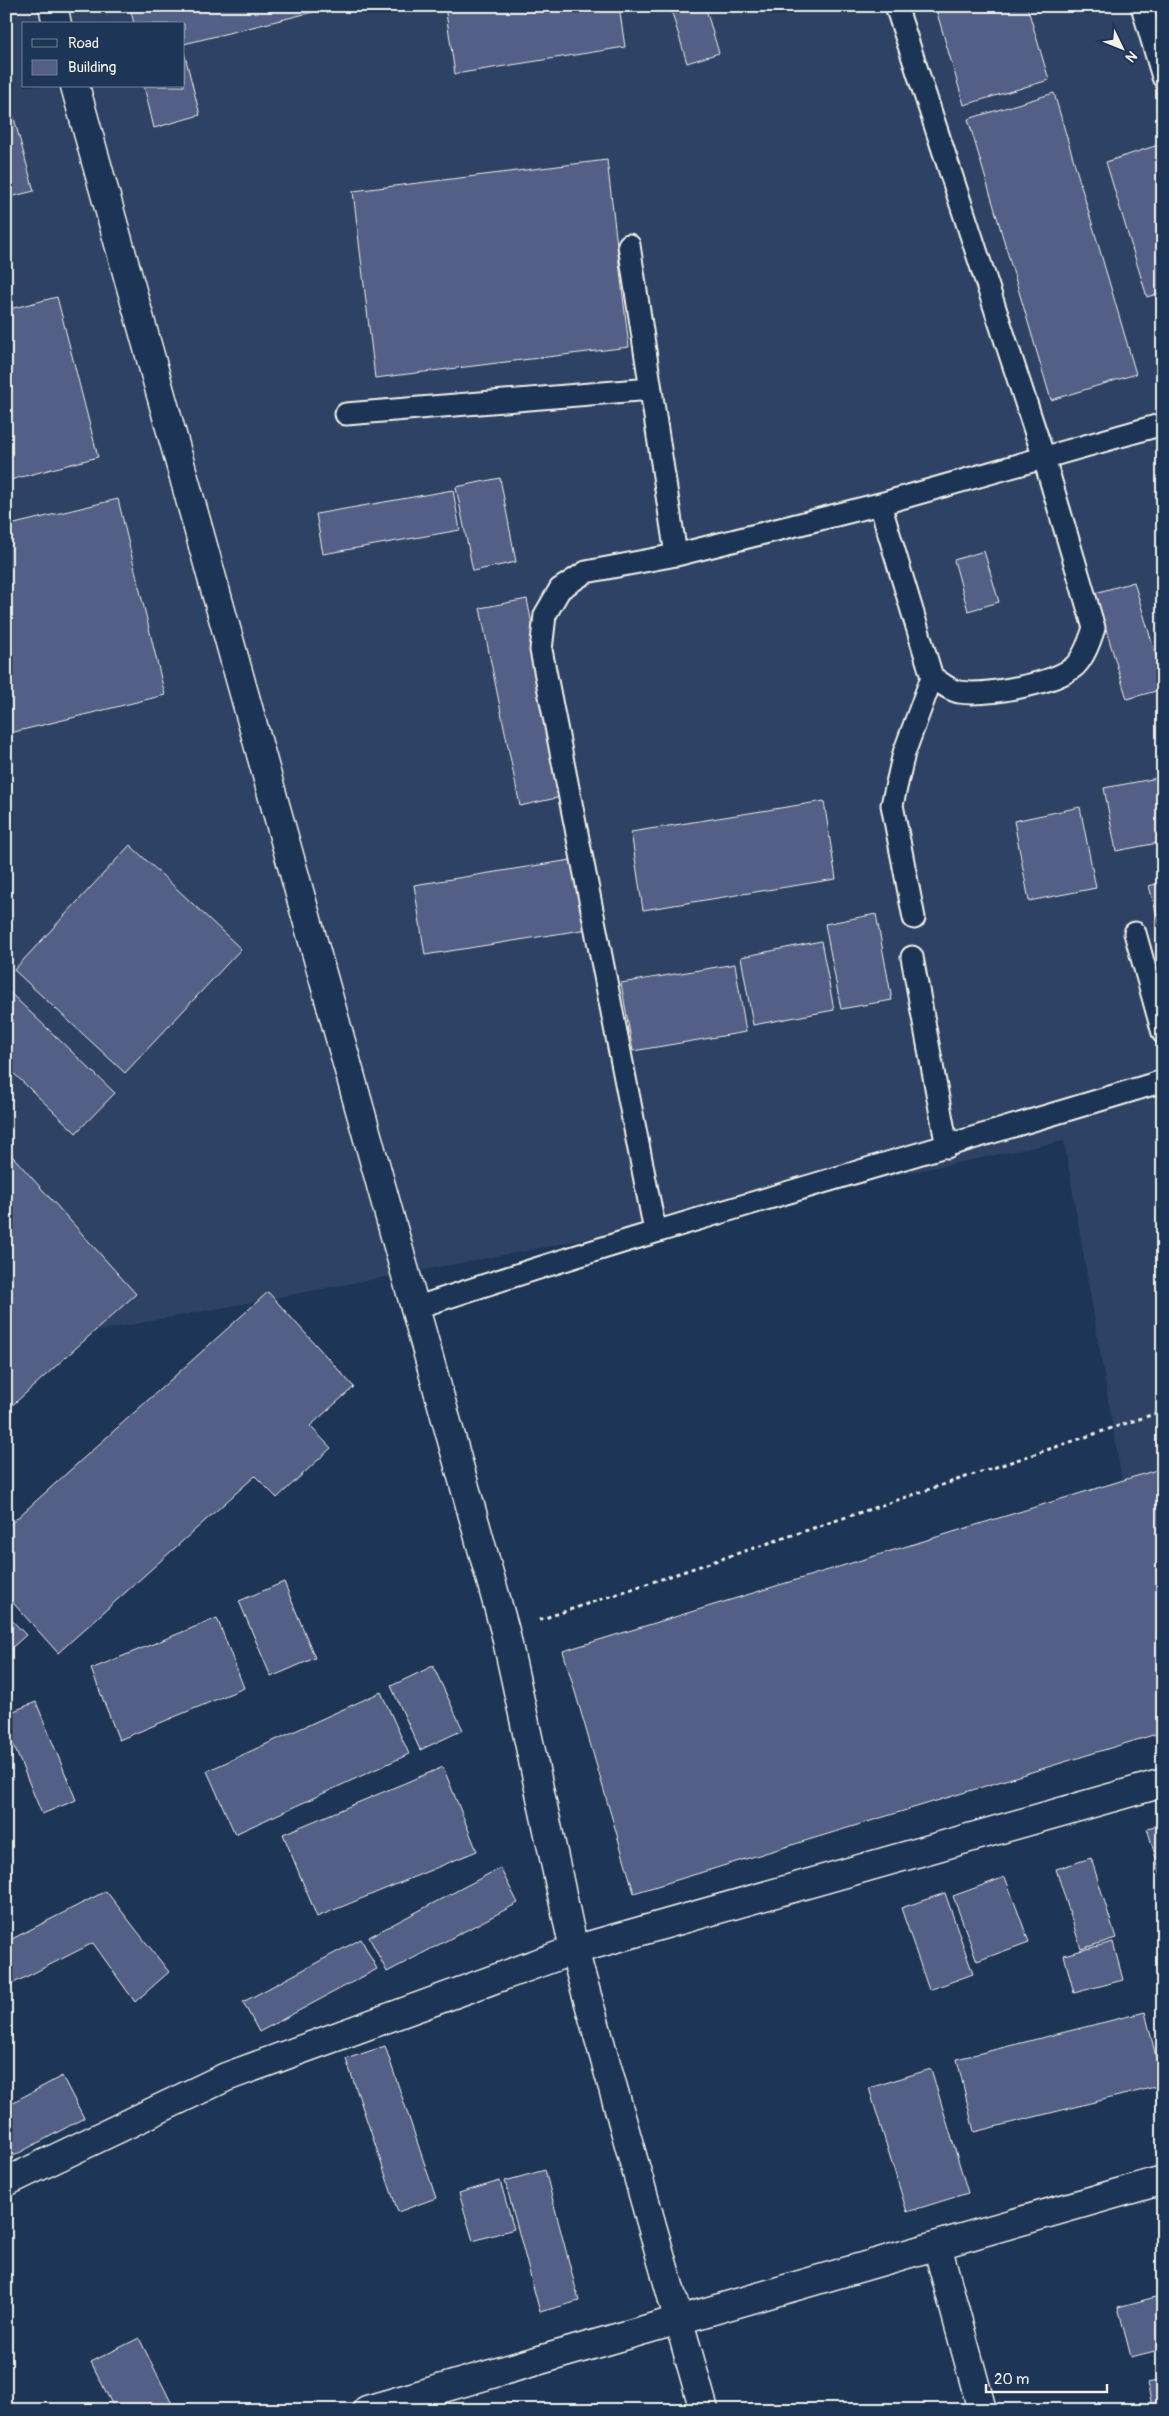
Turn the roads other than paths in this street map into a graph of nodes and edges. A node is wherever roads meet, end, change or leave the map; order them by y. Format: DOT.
graph roads {
  1 [pos="53,6"];
  2 [pos="896,6"];
  3 [pos="1142,6"];
  4 [pos="57,22"];
  5 [pos="1163,78"];
  6 [pos="76,88"];
  7 [pos="629,245"];
  8 [pos="651,389"];
  9 [pos="346,414"];
  10 [pos="1163,424"];
  11 [pos="1044,458"];
  12 [pos="880,504"];
  13 [pos="676,555"];
  14 [pos="932,677"];
  15 [pos="914,918"];
  16 [pos="1135,933"];
  17 [pos="912,957"];
  18 [pos="1163,1033"];
  19 [pos="1163,1081"];
  20 [pos="947,1147"];
  21 [pos="655,1231"];
  22 [pos="415,1308"];
  23 [pos="1163,1783"];
  24 [pos="574,1950"];
  25 [pos="1163,2180"];
  26 [pos="6,2182"];
  27 [pos="937,2245"];
  28 [pos="679,2320"];
  29 [pos="367,2410"];
  30 [pos="704,2410"];
  31 [pos="982,2410"];
  1 -- 4 [label="street"];
  2 -- 11 [label="lane"];
  3 -- 5 [label="lane"];
  6 -- 22 [label="street"];
  7 -- 8 [label="lane"];
  8 -- 9 [label="lane"];
  8 -- 13 [label="lane"];
  10 -- 11 [label="lane"];
  11 -- 12 [label="lane"];
  11 -- 14 [label="lane"];
  12 -- 13 [label="lane"];
  12 -- 14 [label="lane"];
  13 -- 21 [label="lane"];
  14 -- 15 [label="lane"];
  16 -- 18 [label="lane"];
  17 -- 20 [label="lane"];
  19 -- 20 [label="lane"];
  20 -- 21 [label="lane"];
  21 -- 22 [label="lane"];
  22 -- 24 [label="street"];
  23 -- 24 [label="street"];
  24 -- 26 [label="street"];
  24 -- 28 [label="street"];
  25 -- 27 [label="street"];
  27 -- 28 [label="street"];
  27 -- 31 [label="street"];
  28 -- 29 [label="street"];
  28 -- 30 [label="street"];
}
